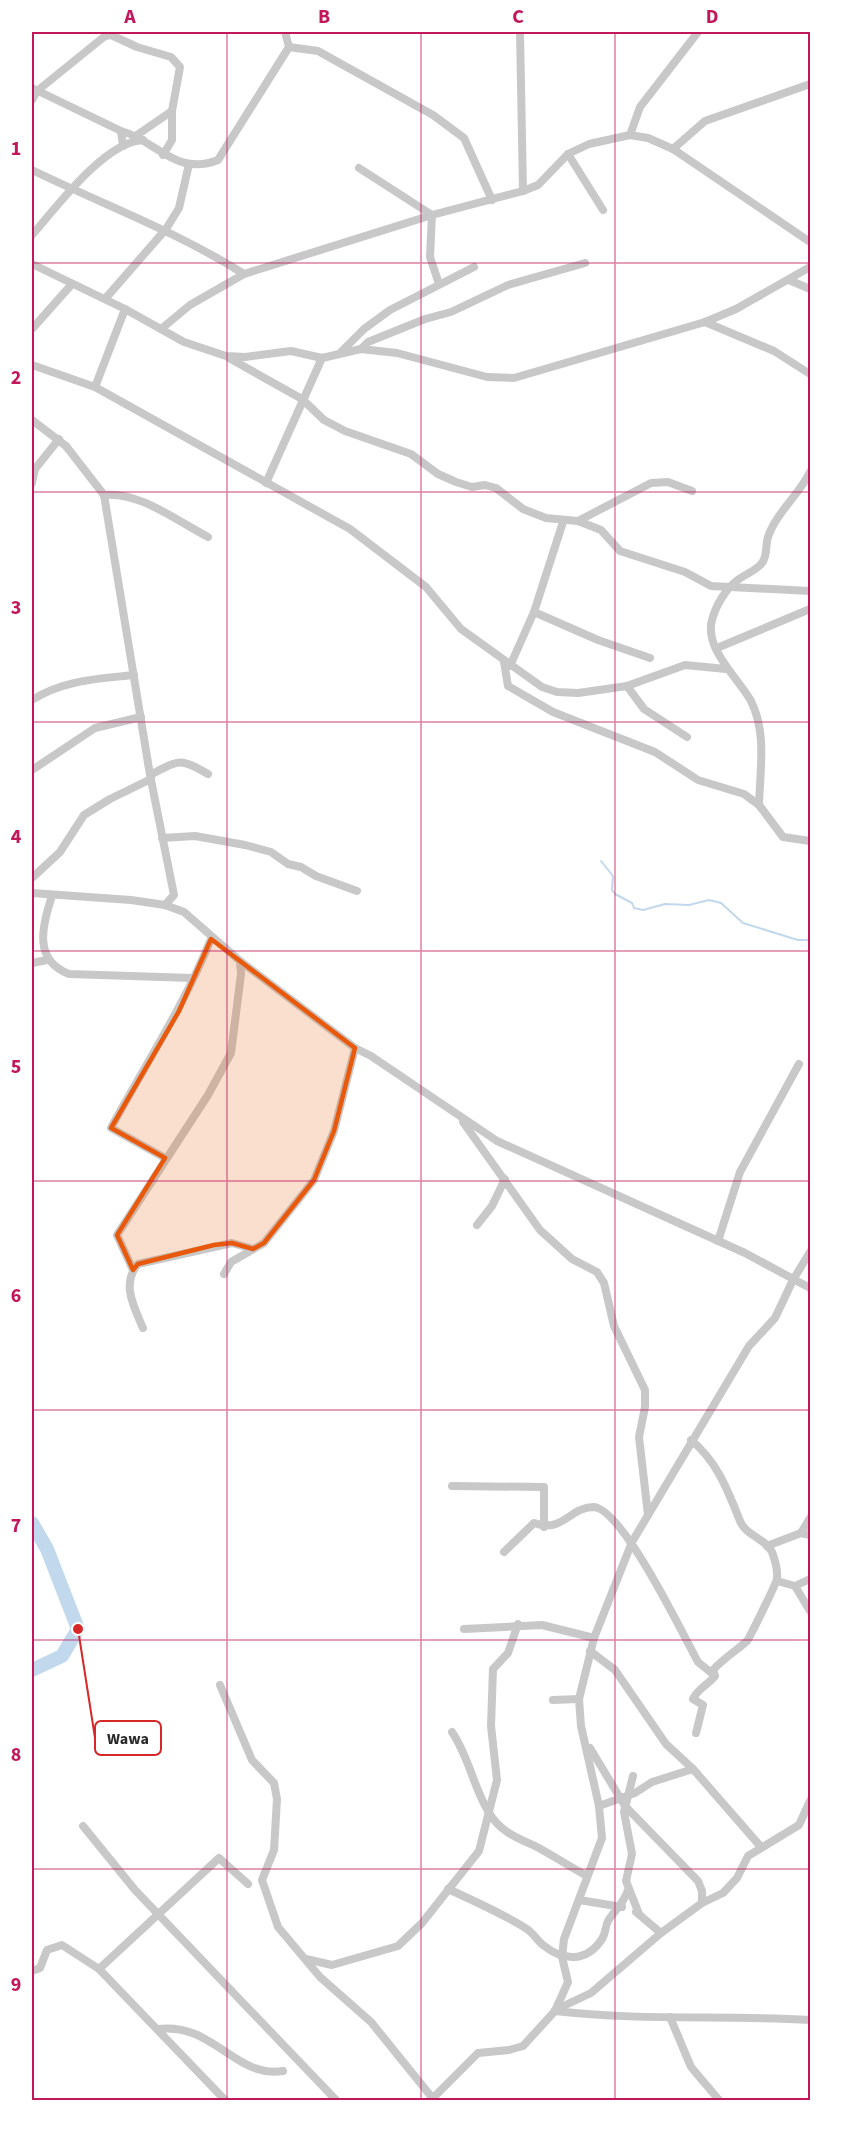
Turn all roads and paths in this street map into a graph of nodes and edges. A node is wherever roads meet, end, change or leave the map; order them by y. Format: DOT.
graph roads {
  1 [pos="93,32"];
  2 [pos="285,32"];
  3 [pos="520,32"];
  4 [pos="698,32"];
  5 [pos="104,36"];
  6 [pos="289,47"];
  7 [pos="810,84"];
  8 [pos="34,90"];
  9 [pos="32,100"];
  10 [pos="172,111"];
  11 [pos="121,131"];
  12 [pos="630,135"];
  13 [pos="140,138"];
  14 [pos="123,146"];
  15 [pos="673,149"];
  16 [pos="568,154"];
  17 [pos="163,155"];
  18 [pos="189,164"];
  19 [pos="359,168"];
  20 [pos="32,170"];
  21 [pos="72,190"];
  22 [pos="523,191"];
  23 [pos="492,201"];
  24 [pos="603,210"];
  25 [pos="432,215"];
  26 [pos="166,229"];
  27 [pos="32,236"];
  28 [pos="810,242"];
  29 [pos="585,262"];
  30 [pos="32,264"];
  31 [pos="474,267"];
  32 [pos="810,267"];
  33 [pos="244,274"];
  34 [pos="789,280"];
  35 [pos="72,284"];
  36 [pos="439,284"];
  37 [pos="810,289"];
  38 [pos="105,299"];
  39 [pos="125,309"];
  40 [pos="705,322"];
  41 [pos="32,329"];
  42 [pos="161,330"];
  43 [pos="360,349"];
  44 [pos="340,352"];
  45 [pos="226,356"];
  46 [pos="322,358"];
  47 [pos="32,365"];
  48 [pos="810,374"];
  49 [pos="95,387"];
  50 [pos="302,399"];
  51 [pos="32,420"];
  52 [pos="59,439"];
  53 [pos="810,472"];
  54 [pos="32,483"];
  55 [pos="266,483"];
  56 [pos="692,491"];
  57 [pos="104,495"];
  58 [pos="578,521"];
  59 [pos="563,522"];
  60 [pos="208,537"];
  61 [pos="729,588"];
  62 [pos="810,591"];
  63 [pos="810,609"];
  64 [pos="534,612"];
  65 [pos="717,648"];
  66 [pos="650,657"];
  67 [pos="507,664"];
  68 [pos="726,669"];
  69 [pos="134,675"];
  70 [pos="627,686"];
  71 [pos="32,700"];
  72 [pos="141,717"];
  73 [pos="687,737"];
  74 [pos="32,771"];
  75 [pos="208,774"];
  76 [pos="151,777"];
  77 [pos="759,805"];
  78 [pos="162,838"];
  79 [pos="810,841"];
  80 [pos="32,878"];
  81 [pos="357,891"];
  82 [pos="32,893"];
  83 [pos="174,895"];
  84 [pos="52,896"];
  85 [pos="165,905"];
  86 [pos="184,912"];
  87 [pos="211,939"];
  88 [pos="46,960"];
  89 [pos="240,962"];
  90 [pos="32,963"];
  91 [pos="192,978"];
  92 [pos="355,1048"];
  93 [pos="799,1064"];
  94 [pos="460,1117"];
  95 [pos="165,1158"];
  96 [pos="505,1179"];
  97 [pos="477,1225"];
  98 [pos="718,1240"];
  99 [pos="252,1249"];
  100 [pos="810,1252"];
  101 [pos="132,1270"];
  102 [pos="224,1274"];
  103 [pos="793,1280"];
  104 [pos="810,1288"];
  105 [pos="142,1328"];
  106 [pos="691,1440"];
  107 [pos="452,1486"];
  108 [pos="648,1515"];
  109 [pos="810,1518"];
  110 [pos="544,1527"];
  111 [pos="801,1533"];
  112 [pos="810,1534"];
  113 [pos="632,1542"];
  114 [pos="767,1546"];
  115 [pos="504,1552"];
  116 [pos="810,1580"];
  117 [pos="777,1581"];
  118 [pos="795,1586"];
  119 [pos="810,1611"];
  120 [pos="518,1624"];
  121 [pos="465,1629"];
  122 [pos="594,1638"];
  123 [pos="590,1651"];
  124 [pos="715,1676"];
  125 [pos="220,1685"];
  126 [pos="579,1699"];
  127 [pos="553,1700"];
  128 [pos="452,1732"];
  129 [pos="696,1733"];
  130 [pos="588,1746"];
  131 [pos="693,1769"];
  132 [pos="633,1776"];
  133 [pos="625,1800"];
  134 [pos="810,1801"];
  135 [pos="599,1806"];
  136 [pos="490,1815"];
  137 [pos="83,1826"];
  138 [pos="761,1847"];
  139 [pos="586,1876"];
  140 [pos="248,1884"];
  141 [pos="448,1889"];
  142 [pos="628,1890"];
  143 [pos="579,1900"];
  144 [pos="702,1903"];
  145 [pos="620,1907"];
  146 [pos="158,1914"];
  147 [pos="639,1914"];
  148 [pos="661,1933"];
  149 [pos="562,1957"];
  150 [pos="305,1959"];
  151 [pos="99,1969"];
  152 [pos="32,1971"];
  153 [pos="555,2011"];
  154 [pos="670,2017"];
  155 [pos="810,2020"];
  156 [pos="158,2029"];
  157 [pos="283,2071"];
  158 [pos="225,2100"];
  159 [pos="336,2100"];
  160 [pos="433,2100"];
  161 [pos="719,2100"];
  1 -- 5 [label="street"];
  2 -- 6 [label="street"];
  3 -- 22 [label="street"];
  4 -- 12 [label="street"];
  5 -- 8 [label="street"];
  5 -- 10 [label="street"];
  6 -- 18 [label="street"];
  6 -- 23 [label="street"];
  7 -- 15 [label="street"];
  8 -- 9 [label="street"];
  8 -- 11 [label="street"];
  10 -- 13 [label="street"];
  10 -- 17 [label="street"];
  11 -- 13 [label="street"];
  11 -- 14 [label="street"];
  12 -- 15 [label="street"];
  12 -- 16 [label="street"];
  13 -- 14 [label="street"];
  13 -- 17 [label="street"];
  14 -- 21 [label="street"];
  15 -- 28 [label="street"];
  16 -- 22 [label="street"];
  16 -- 24 [label="street"];
  17 -- 18 [label="street"];
  18 -- 26 [label="street"];
  19 -- 25 [label="street"];
  20 -- 21 [label="street"];
  21 -- 26 [label="street"];
  21 -- 27 [label="street"];
  22 -- 23 [label="street"];
  23 -- 25 [label="street"];
  25 -- 33 [label="street"];
  25 -- 36 [label="street"];
  26 -- 33 [label="street"];
  26 -- 38 [label="street"];
  29 -- 43 [label="street"];
  30 -- 35 [label="street"];
  31 -- 36 [label="street"];
  32 -- 34 [label="street"];
  33 -- 42 [label="street"];
  34 -- 37 [label="street"];
  34 -- 40 [label="street"];
  35 -- 38 [label="street"];
  35 -- 41 [label="street"];
  36 -- 44 [label="street"];
  38 -- 39 [label="street"];
  39 -- 42 [label="street"];
  39 -- 49 [label="street"];
  40 -- 43 [label="street"];
  40 -- 48 [label="street"];
  42 -- 45 [label="street"];
  43 -- 44 [label="street"];
  44 -- 46 [label="street"];
  45 -- 46 [label="street"];
  45 -- 50 [label="street"];
  46 -- 50 [label="street"];
  47 -- 49 [label="street"];
  49 -- 55 [label="street"];
  50 -- 55 [label="street"];
  50 -- 59 [label="street"];
  51 -- 52 [label="street"];
  52 -- 54 [label="street"];
  52 -- 57 [label="street"];
  53 -- 61 [label="street"];
  55 -- 67 [label="street"];
  56 -- 58 [label="street"];
  57 -- 60 [label="street"];
  57 -- 69 [label="street"];
  58 -- 59 [label="street"];
  58 -- 61 [label="street"];
  59 -- 64 [label="street"];
  61 -- 62 [label="street"];
  61 -- 65 [label="street"];
  63 -- 65 [label="street"];
  64 -- 66 [label="street"];
  64 -- 67 [label="street"];
  65 -- 68 [label="street"];
  67 -- 70 [label="street"];
  67 -- 77 [label="street"];
  68 -- 70 [label="street"];
  68 -- 77 [label="street"];
  69 -- 71 [label="street"];
  69 -- 72 [label="street"];
  70 -- 73 [label="street"];
  72 -- 74 [label="street"];
  72 -- 76 [label="street"];
  75 -- 76 [label="street"];
  76 -- 78 [label="street"];
  76 -- 80 [label="street"];
  77 -- 79 [label="street"];
  78 -- 81 [label="street"];
  78 -- 83 [label="street"];
  82 -- 84 [label="street"];
  83 -- 85 [label="street"];
  83 -- 86 [label="street"];
  84 -- 85 [label="street"];
  84 -- 88 [label="street"];
  85 -- 86 [label="street"];
  86 -- 87 [label="street"];
  87 -- 89 [label="street"];
  87 -- 91 [label="street"];
  88 -- 90 [label="street"];
  88 -- 91 [label="street"];
  89 -- 92 [label="street"];
  89 -- 95 [label="street"];
  91 -- 95 [label="street"];
  92 -- 94 [label="street"];
  92 -- 99 [label="street"];
  93 -- 98 [label="street"];
  94 -- 96 [label="street"];
  94 -- 98 [label="street"];
  95 -- 101 [label="street"];
  96 -- 97 [label="street"];
  96 -- 108 [label="street"];
  98 -- 103 [label="street"];
  99 -- 101 [label="street"];
  99 -- 102 [label="street"];
  100 -- 103 [label="street"];
  101 -- 105 [label="street"];
  103 -- 104 [label="street"];
  103 -- 106 [label="street"];
  106 -- 108 [label="street"];
  106 -- 114 [label="street"];
  107 -- 110 [label="street"];
  108 -- 113 [label="street"];
  109 -- 111 [label="street"];
  110 -- 113 [label="street"];
  110 -- 115 [label="street"];
  111 -- 112 [label="street"];
  111 -- 114 [label="street"];
  113 -- 122 [label="street"];
  113 -- 124 [label="street"];
  114 -- 117 [label="street"];
  116 -- 118 [label="street"];
  117 -- 118 [label="street"];
  117 -- 124 [label="street"];
  118 -- 119 [label="street"];
  120 -- 121 [label="street"];
  120 -- 122 [label="street"];
  120 -- 136 [label="street"];
  122 -- 123 [label="street"];
  123 -- 126 [label="street"];
  123 -- 131 [label="street"];
  124 -- 129 [label="street"];
  125 -- 150 [label="street"];
  126 -- 127 [label="street"];
  126 -- 130 [label="street"];
  128 -- 136 [label="street"];
  130 -- 133 [label="street"];
  130 -- 135 [label="street"];
  131 -- 133 [label="street"];
  131 -- 138 [label="street"];
  132 -- 133 [label="street"];
  133 -- 135 [label="street"];
  133 -- 142 [label="street"];
  133 -- 144 [label="street"];
  134 -- 138 [label="street"];
  135 -- 139 [label="street"];
  136 -- 139 [label="street"];
  136 -- 141 [label="street"];
  137 -- 146 [label="street"];
  138 -- 144 [label="street"];
  139 -- 143 [label="street"];
  140 -- 146 [label="street"];
  141 -- 149 [label="street"];
  141 -- 150 [label="street"];
  142 -- 145 [label="street"];
  142 -- 147 [label="street"];
  143 -- 145 [label="street"];
  143 -- 149 [label="street"];
  144 -- 148 [label="street"];
  145 -- 147 [label="street"];
  145 -- 149 [label="street"];
  146 -- 151 [label="street"];
  146 -- 159 [label="street"];
  147 -- 148 [label="street"];
  148 -- 153 [label="street"];
  149 -- 153 [label="street"];
  150 -- 160 [label="street"];
  151 -- 152 [label="street"];
  151 -- 156 [label="street"];
  153 -- 154 [label="street"];
  153 -- 160 [label="street"];
  154 -- 155 [label="street"];
  154 -- 161 [label="street"];
  156 -- 157 [label="street"];
  156 -- 158 [label="street"];
}
